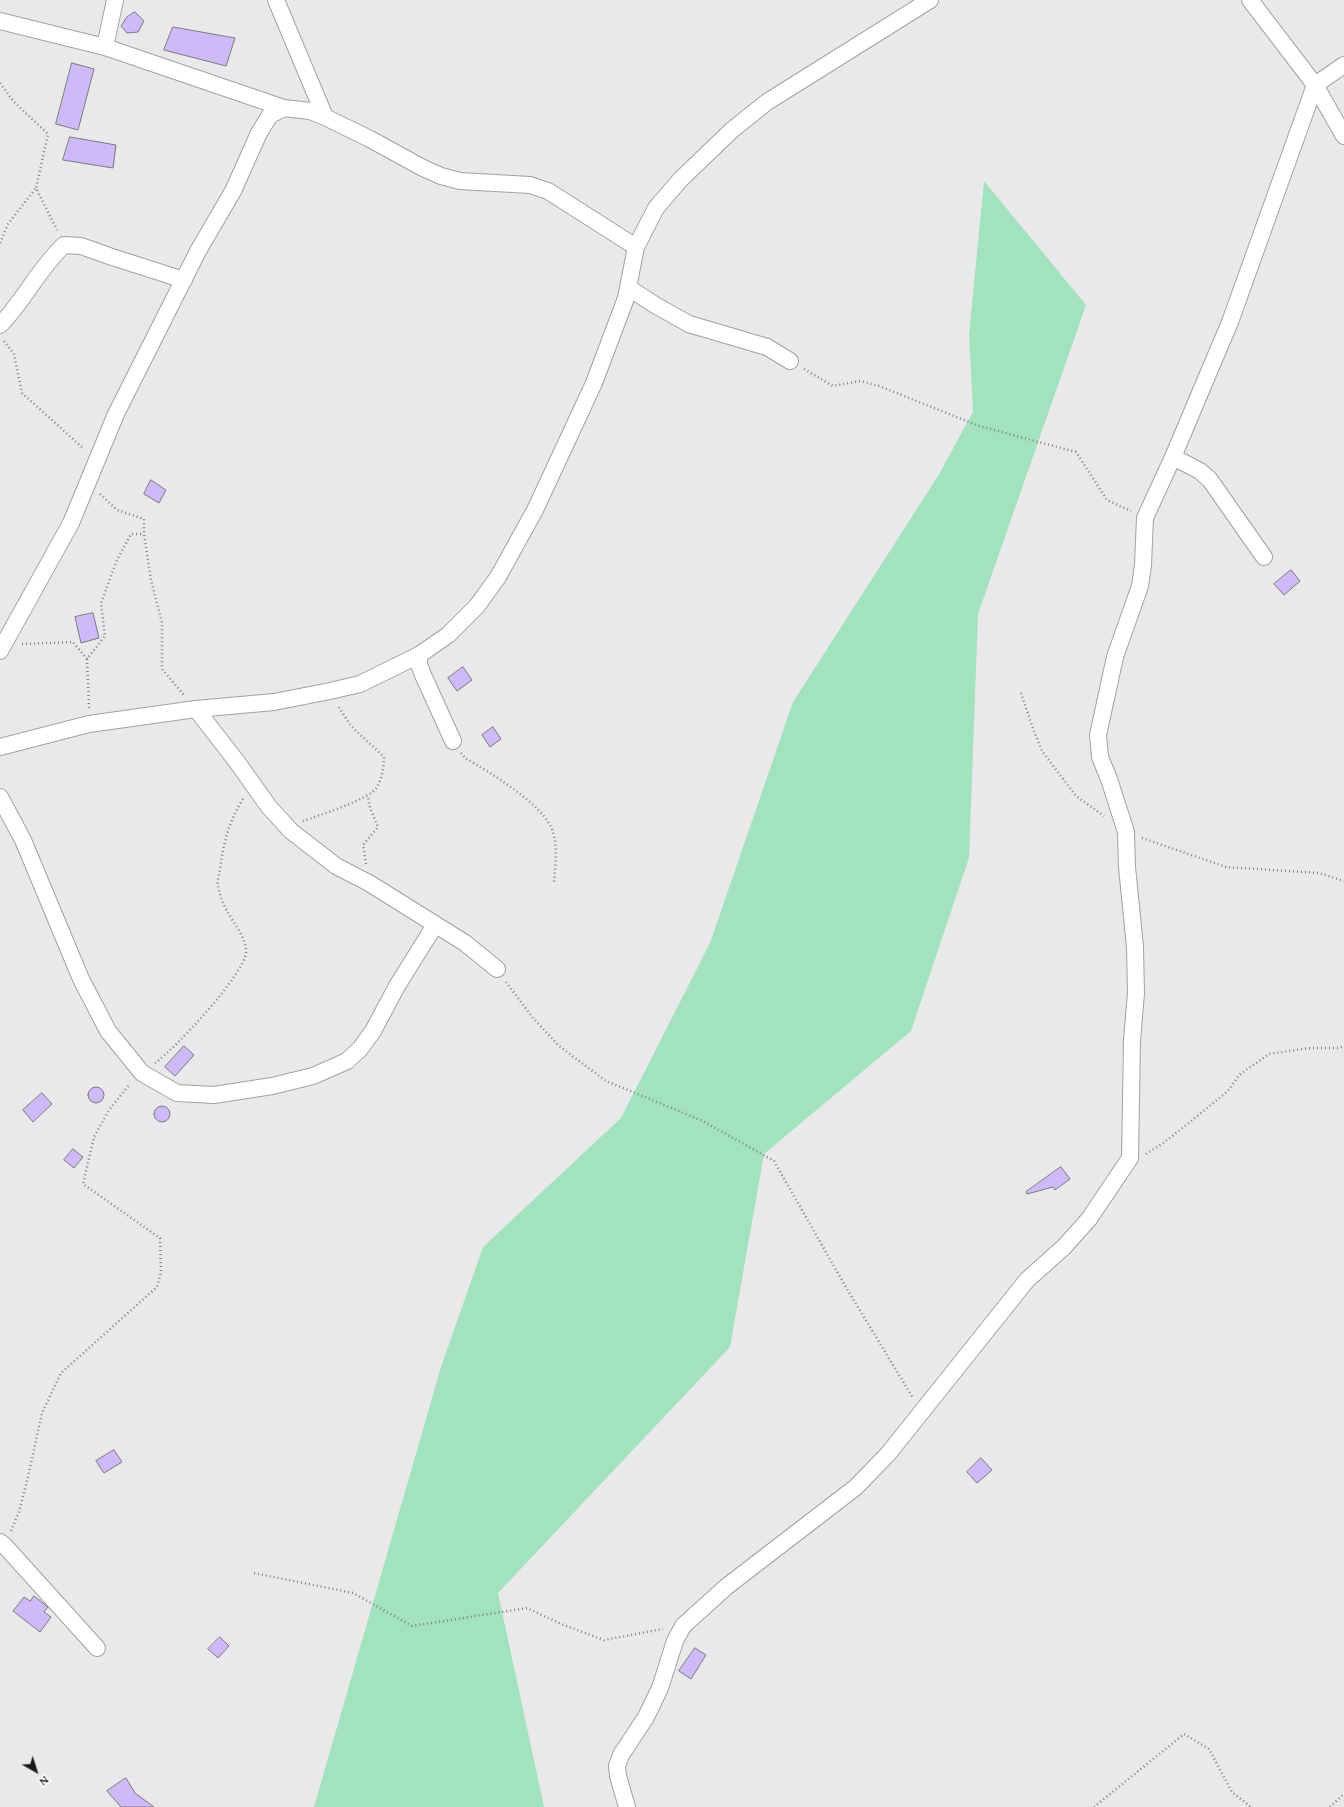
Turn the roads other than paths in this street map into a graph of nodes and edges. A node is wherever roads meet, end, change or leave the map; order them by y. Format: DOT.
graph roads {
  1 [pos="115,0"];
  2 [pos="276,0"];
  3 [pos="930,0"];
  4 [pos="1250,0"];
  5 [pos="0,21"];
  6 [pos="105,47"];
  7 [pos="1344,65"];
  8 [pos="1315,85"];
  9 [pos="284,108"];
  10 [pos="325,117"];
  11 [pos="1344,136"];
  12 [pos="636,247"];
  13 [pos="184,280"];
  14 [pos="629,288"];
  15 [pos="0,326"];
  16 [pos="790,361"];
  17 [pos="1173,457"];
  18 [pos="1264,557"];
  19 [pos="1,648"];
  20 [pos="419,654"];
  21 [pos="196,709"];
  22 [pos="453,741"];
  23 [pos="0,747"];
  24 [pos="0,797"];
  25 [pos="435,925"];
  26 [pos="497,969"];
  27 [pos="3,1544"];
  28 [pos="97,1648"];
  29 [pos="627,1807"];
  1 -- 6 [label="street"];
  2 -- 10 [label="street"];
  3 -- 12 [label="street"];
  4 -- 8 [label="street"];
  5 -- 6 [label="street"];
  6 -- 9 [label="street"];
  7 -- 8 [label="street"];
  8 -- 11 [label="street"];
  8 -- 17 [label="street"];
  9 -- 10 [label="street"];
  9 -- 13 [label="street"];
  10 -- 12 [label="street"];
  12 -- 14 [label="street"];
  13 -- 15 [label="street"];
  13 -- 19 [label="street"];
  14 -- 16 [label="street"];
  14 -- 20 [label="street"];
  17 -- 18 [label="street"];
  17 -- 29 [label="street"];
  20 -- 21 [label="street"];
  20 -- 22 [label="street"];
  21 -- 23 [label="street"];
  21 -- 25 [label="street"];
  24 -- 25 [label="street"];
  25 -- 26 [label="street"];
  27 -- 28 [label="street"];
}
